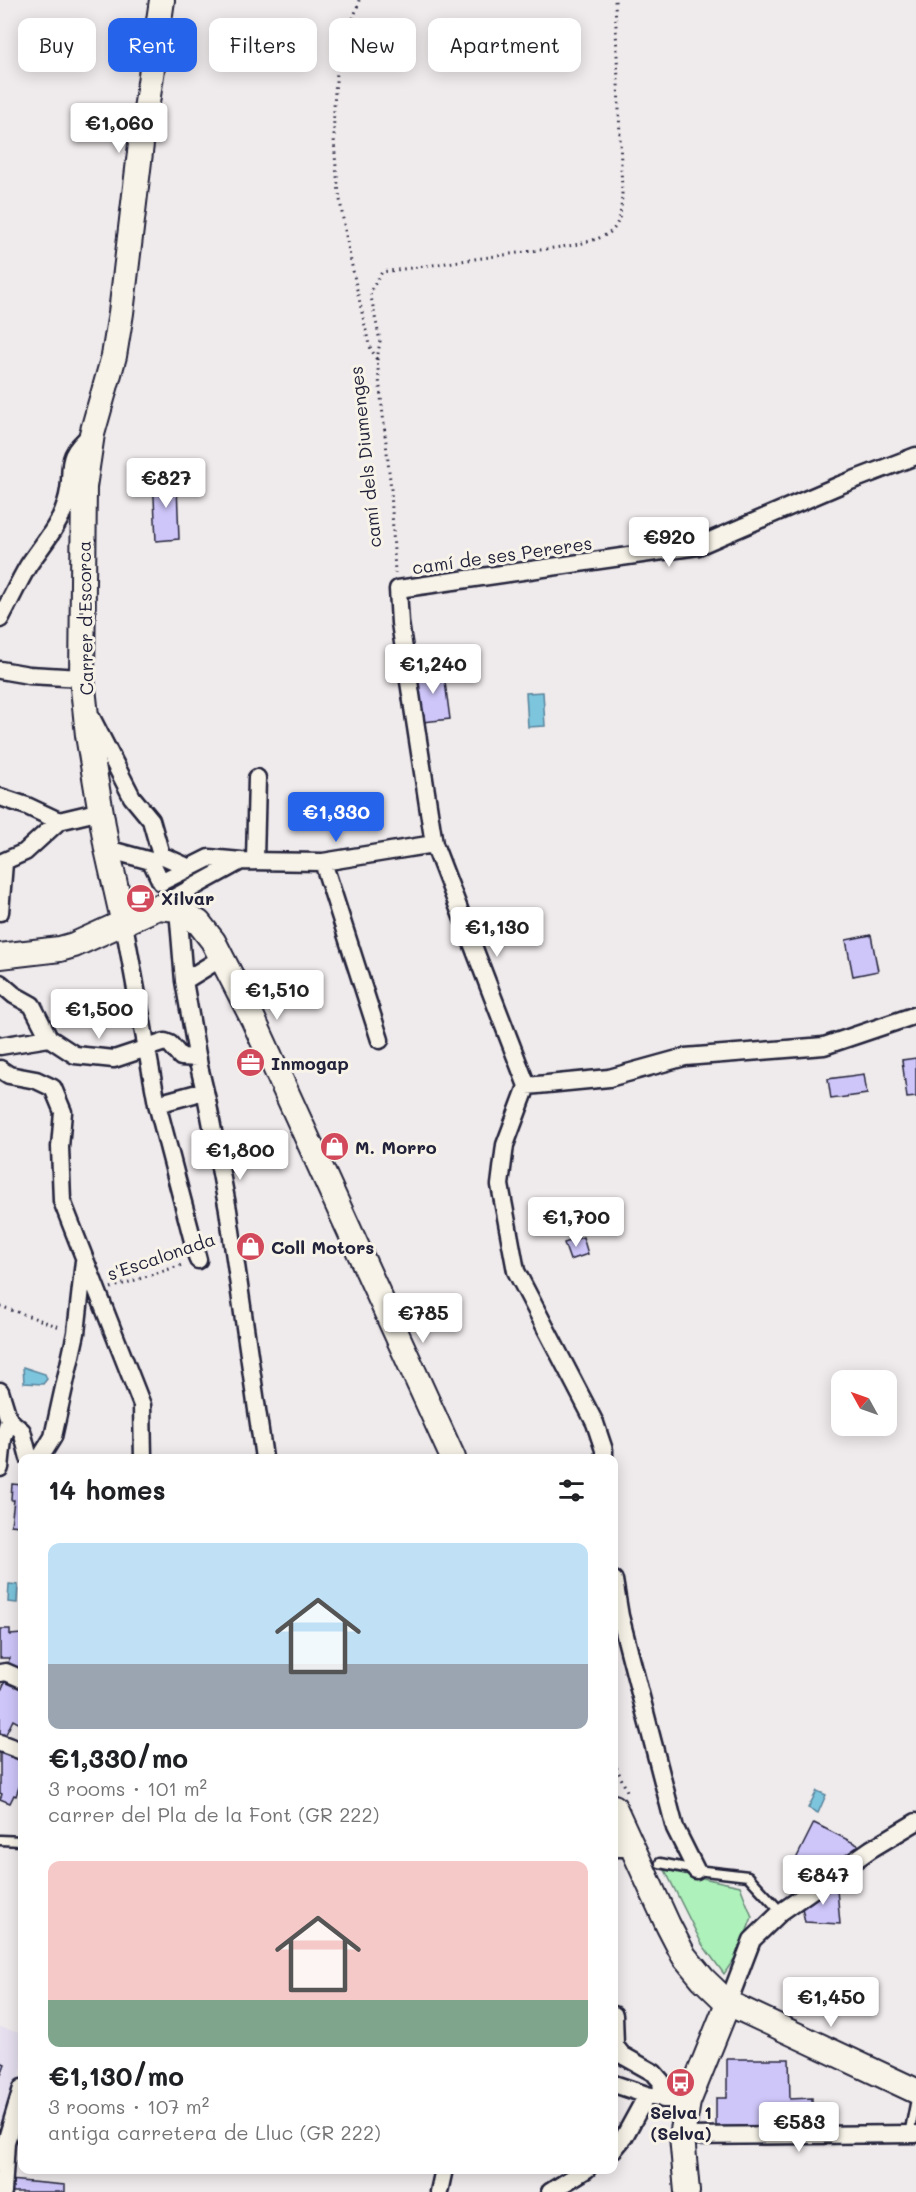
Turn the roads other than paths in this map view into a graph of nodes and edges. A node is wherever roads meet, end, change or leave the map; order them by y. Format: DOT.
graph roads {
  1 [pos="162,0"];
  2 [pos="92,434"];
  3 [pos="916,456"];
  4 [pos="0,619"];
  5 [pos="0,670"];
  6 [pos="82,678"];
  7 [pos="86,704"];
  8 [pos="257,778"];
  9 [pos="0,797"];
  10 [pos="101,811"];
  11 [pos="59,821"];
  12 [pos="434,844"];
  13 [pos="107,849"];
  14 [pos="248,860"];
  15 [pos="323,862"];
  16 [pos="2,863"];
  17 [pos="190,868"];
  18 [pos="168,908"];
  19 [pos="0,912"];
  20 [pos="124,924"];
  21 [pos="0,956"];
  22 [pos="223,957"];
  23 [pos="184,981"];
  24 [pos="0,983"];
  25 [pos="916,1014"];
  26 [pos="49,1038"];
  27 [pos="380,1040"];
  28 [pos="0,1046"];
  29 [pos="147,1049"];
  30 [pos="198,1058"];
  31 [pos="0,1069"];
  32 [pos="527,1086"];
  33 [pos="194,1094"];
  34 [pos="157,1104"];
  35 [pos="85,1258"];
  36 [pos="198,1260"];
  37 [pos="0,1391"];
  38 [pos="9,1420"];
  39 [pos="28,1454"];
  40 [pos="42,1454"];
  41 [pos="143,1454"];
  42 [pos="263,1454"];
  43 [pos="451,1454"];
  44 [pos="604,1454"];
  45 [pos="0,1468"];
  46 [pos="618,1603"];
  47 [pos="3,1672"];
  48 [pos="18,1678"];
  49 [pos="0,1743"];
  50 [pos="18,1750"];
  51 [pos="916,1822"];
  52 [pos="618,1825"];
  53 [pos="0,1840"];
  54 [pos="18,1841"];
  55 [pos="623,1848"];
  56 [pos="660,1863"];
  57 [pos="696,1870"];
  58 [pos="781,1912"];
  59 [pos="728,2003"];
  60 [pos="618,2050"];
  61 [pos="618,2085"];
  62 [pos="916,2091"];
  63 [pos="655,2097"];
  64 [pos="916,2099"];
  65 [pos="18,2102"];
  66 [pos="688,2102"];
  67 [pos="912,2134"];
  68 [pos="682,2136"];
  69 [pos="618,2145"];
  70 [pos="443,2174"];
  71 [pos="579,2174"];
  72 [pos="3,2192"];
  73 [pos="439,2192"];
  74 [pos="549,2192"];
  75 [pos="687,2192"];
  1 -- 2 [label="main road, Carrer d'Escorca"];
  2 -- 4 [label="street"];
  2 -- 6 [label="main road, Carrer d'Escorca"];
  3 -- 12 [label="street, camí de ses Pereres"];
  5 -- 6 [label="street"];
  6 -- 7 [label="main road, Carrer d'Escorca"];
  7 -- 10 [label="main road, Carrer d'Escorca"];
  7 -- 17 [label="street"];
  8 -- 14 [label="street"];
  9 -- 11 [label="street"];
  10 -- 11 [label="street"];
  10 -- 13 [label="main road, Carrer d'Escorca"];
  11 -- 16 [label="street"];
  12 -- 15 [label="street"];
  12 -- 32 [label="street"];
  13 -- 17 [label="street"];
  13 -- 20 [label="main road, Carrer d'Escorca"];
  14 -- 15 [label="street"];
  14 -- 17 [label="street"];
  14 -- 18 [label="street"];
  15 -- 27 [label="street"];
  16 -- 19 [label="street"];
  18 -- 20 [label="main road"];
  18 -- 22 [label="main road"];
  18 -- 23 [label="street"];
  20 -- 21 [label="main road"];
  20 -- 29 [label="street"];
  22 -- 23 [label="street"];
  22 -- 43 [label="main road"];
  23 -- 30 [label="street"];
  24 -- 26 [label="street"];
  25 -- 32 [label="street"];
  26 -- 28 [label="street"];
  26 -- 29 [label="street"];
  29 -- 30 [label="street"];
  29 -- 34 [label="street"];
  30 -- 42 [label="street"];
  31 -- 35 [label="street"];
  32 -- 44 [label="street"];
  33 -- 34 [label="street"];
  34 -- 36 [label="street"];
  35 -- 40 [label="street"];
  35 -- 41 [label="street"];
  37 -- 38 [label="street"];
  38 -- 39 [label="street"];
  38 -- 45 [label="street"];
  46 -- 57 [label="street"];
  47 -- 48 [label="street"];
  49 -- 50 [label="street"];
  51 -- 58 [label="street"];
  52 -- 55 [label="main road"];
  53 -- 54 [label="lane"];
  55 -- 59 [label="main road"];
  56 -- 57 [label="lane"];
  57 -- 58 [label="lane"];
  58 -- 59 [label="street"];
  59 -- 62 [label="main road"];
  59 -- 66 [label="main road"];
  60 -- 63 [label="street"];
  61 -- 63 [label="street"];
  63 -- 66 [label="street"];
  63 -- 69 [label="street"];
  64 -- 67 [label="lane"];
  65 -- 72 [label="street"];
  66 -- 68 [label="main road"];
  67 -- 68 [label="street"];
  68 -- 75 [label="main road"];
  70 -- 73 [label="street"];
  71 -- 74 [label="street"];
}
